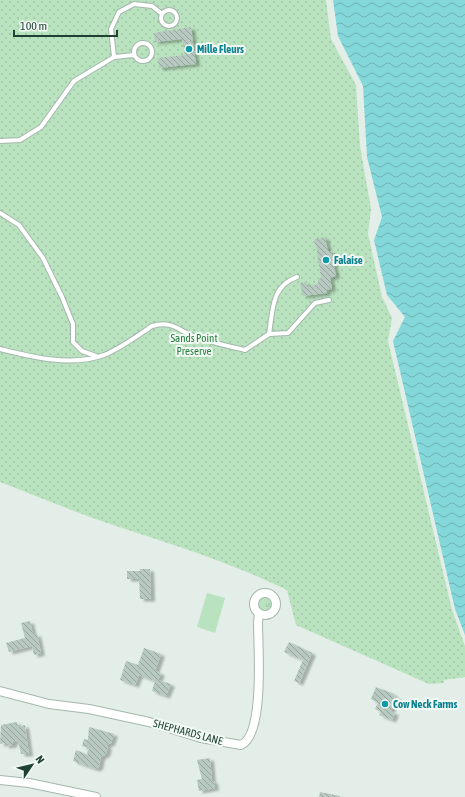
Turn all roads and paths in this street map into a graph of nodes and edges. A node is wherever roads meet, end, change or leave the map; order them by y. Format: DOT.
graph roads {
  1 [pos="162,14"];
  2 [pos="134,55"];
  3 [pos="114,57"];
  4 [pos="0,141"];
  5 [pos="0,213"];
  6 [pos="297,277"];
  7 [pos="329,300"];
  8 [pos="269,334"];
  9 [pos="0,349"];
  10 [pos="96,356"];
  11 [pos="259,614"];
  12 [pos="0,691"];
  13 [pos="0,780"];
  14 [pos="96,797"];
  1 -- 1 [label="lane"];
  1 -- 3 [label="lane"];
  2 -- 2 [label="lane"];
  2 -- 3 [label="lane"];
  3 -- 4 [label="lane"];
  5 -- 10 [label="lane"];
  6 -- 8 [label="lane"];
  7 -- 8 [label="lane"];
  8 -- 10 [label="lane"];
  9 -- 10 [label="lane"];
  11 -- 12 [label="street, SHEPHARDS LANE"];
  13 -- 14 [label="street"];
}
